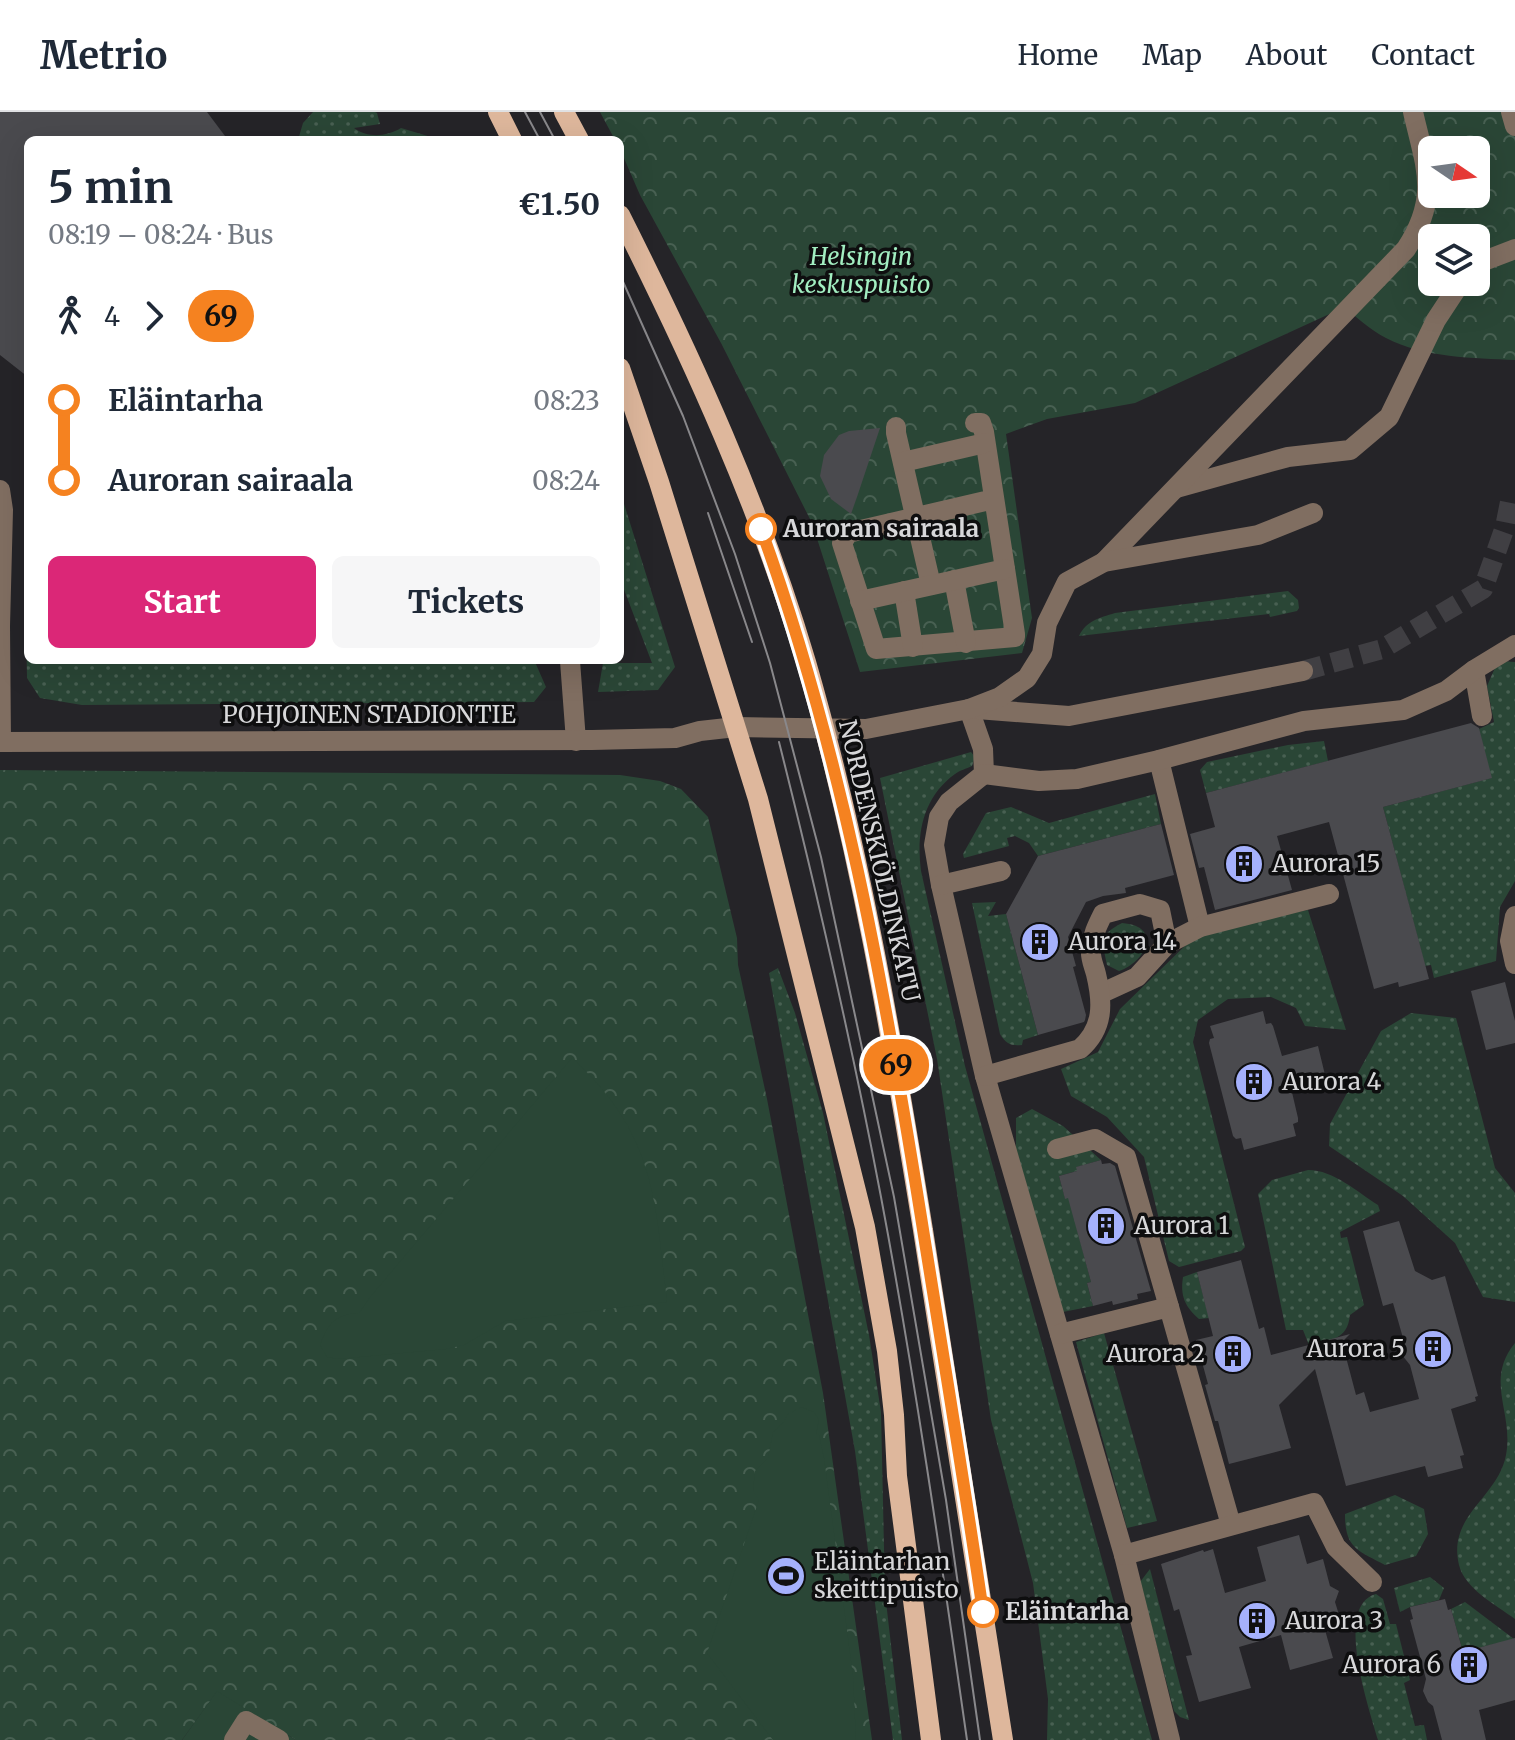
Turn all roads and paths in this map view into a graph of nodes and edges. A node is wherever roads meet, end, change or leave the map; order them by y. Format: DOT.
graph roads {
  1 [pos="498,112"];
  2 [pos="564,112"];
  3 [pos="1413,112"];
  4 [pos="1511,112"];
  5 [pos="1515,126"];
  6 [pos="510,136"];
  7 [pos="577,136"];
  8 [pos="624,223"];
  9 [pos="1515,249"];
  10 [pos="1490,259"];
  11 [pos="1452,296"];
  12 [pos="624,380"];
  13 [pos="975,423"];
  14 [pos="896,427"];
  15 [pos="985,443"];
  16 [pos="903,462"];
  17 [pos="1176,488"];
  18 [pos="1001,489"];
  19 [pos="0,490"];
  20 [pos="1313,513"];
  21 [pos="916,517"];
  22 [pos="1104,562"];
  23 [pos="1005,569"];
  24 [pos="954,580"];
  25 [pos="931,585"];
  26 [pos="904,591"];
  27 [pos="860,601"];
  28 [pos="966,643"];
  29 [pos="1515,645"];
  30 [pos="913,647"];
  31 [pos="570,664"];
  32 [pos="1474,670"];
  33 [pos="1303,671"];
  34 [pos="969,709"];
  35 [pos="1482,716"];
  36 [pos="736,727"];
  37 [pos="824,730"];
  38 [pos="576,741"];
  39 [pos="1,742"];
  40 [pos="1159,760"];
  41 [pos="984,774"];
  42 [pos="1001,871"];
  43 [pos="941,885"];
  44 [pos="1329,894"];
  45 [pos="1515,916"];
  46 [pos="1200,927"];
  47 [pos="1167,944"];
  48 [pos="1515,964"];
  49 [pos="1100,994"];
  50 [pos="985,1076"];
  51 [pos="1057,1149"];
  52 [pos="1169,1307"];
  53 [pos="1060,1334"];
  54 [pos="1231,1525"];
  55 [pos="1124,1555"];
  56 [pos="1372,1582"];
  57 [pos="234,1740"];
  58 [pos="279,1740"];
  59 [pos="931,1740"];
  60 [pos="1003,1740"];
  61 [pos="1170,1740"];
  1 -- 6 [label="main road"];
  2 -- 7 [label="main road"];
  3 -- 17 [label="street"];
  4 -- 5 [label="street"];
  8 -- 37 [label="main road, NORDENSKIÖLDINKATU"];
  9 -- 10 [label="street"];
  11 -- 17 [label="street"];
  12 -- 36 [label="main road"];
  13 -- 15 [label="street"];
  14 -- 16 [label="street"];
  15 -- 16 [label="street"];
  15 -- 18 [label="street"];
  16 -- 21 [label="street"];
  17 -- 22 [label="street"];
  18 -- 21 [label="street"];
  18 -- 23 [label="street"];
  19 -- 39 [label="street"];
  20 -- 22 [label="street"];
  21 -- 25 [label="street"];
  21 -- 27 [label="street"];
  22 -- 34 [label="street"];
  23 -- 24 [label="street"];
  23 -- 28 [label="street"];
  24 -- 25 [label="street"];
  24 -- 28 [label="street"];
  25 -- 26 [label="street"];
  26 -- 27 [label="street"];
  26 -- 30 [label="street"];
  27 -- 30 [label="street"];
  28 -- 30 [label="street"];
  29 -- 32 [label="street"];
  31 -- 38 [label="street"];
  32 -- 35 [label="street"];
  32 -- 40 [label="street"];
  33 -- 34 [label="street"];
  34 -- 37 [label="street, POHJOINEN STADIONTIE"];
  34 -- 41 [label="street"];
  36 -- 37 [label="street, POHJOINEN STADIONTIE"];
  36 -- 38 [label="street, POHJOINEN STADIONTIE"];
  36 -- 59 [label="main road"];
  37 -- 60 [label="main road, NORDENSKIÖLDINKATU"];
  38 -- 39 [label="street, POHJOINEN STADIONTIE"];
  40 -- 41 [label="street"];
  40 -- 46 [label="street"];
  41 -- 43 [label="street"];
  42 -- 43 [label="street"];
  43 -- 50 [label="street"];
  44 -- 46 [label="street"];
  45 -- 48 [label="street"];
  46 -- 47 [label="street"];
  47 -- 49 [label="street"];
  47 -- 49 [label="street"];
  49 -- 50 [label="street"];
  50 -- 53 [label="street"];
  51 -- 52 [label="street"];
  52 -- 53 [label="street"];
  52 -- 54 [label="street"];
  53 -- 55 [label="street"];
  54 -- 55 [label="street"];
  54 -- 56 [label="street"];
  55 -- 61 [label="street"];
  57 -- 58 [label="street"];
}
